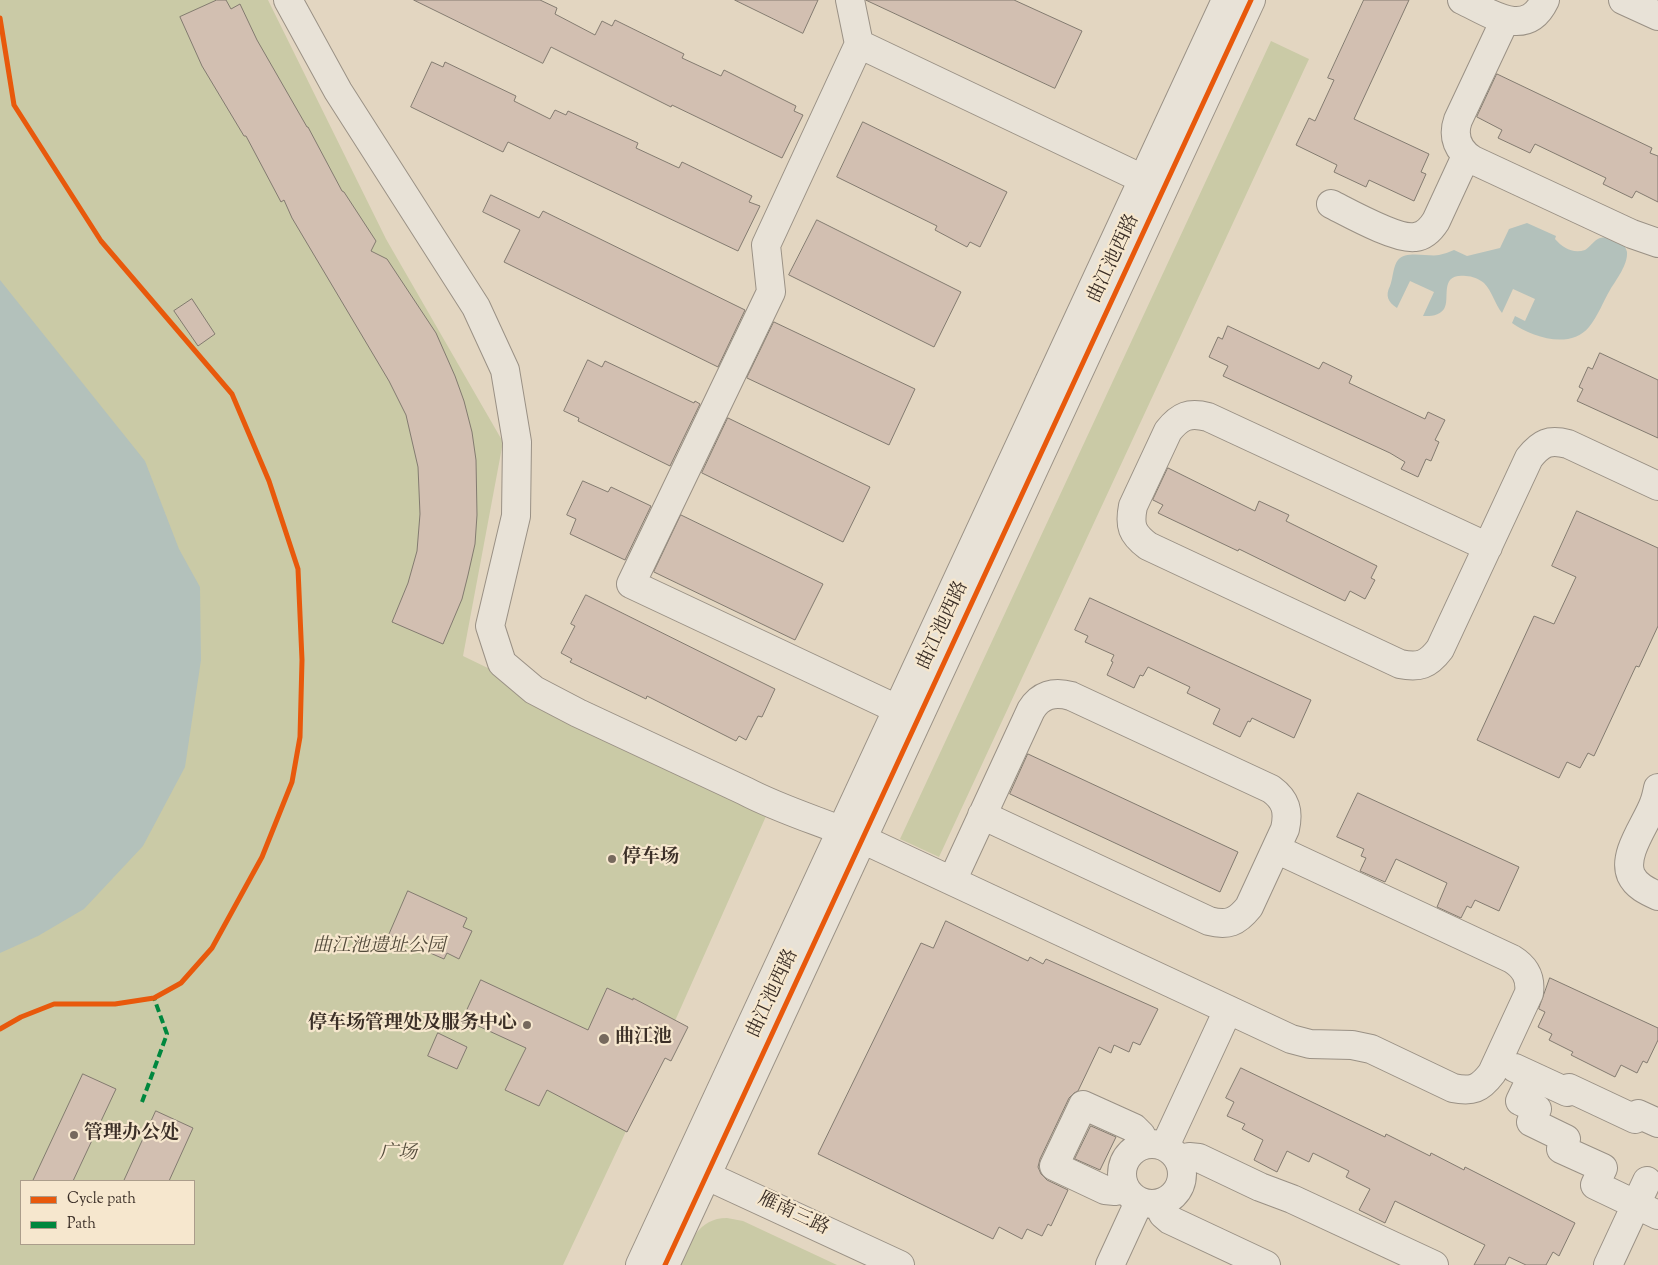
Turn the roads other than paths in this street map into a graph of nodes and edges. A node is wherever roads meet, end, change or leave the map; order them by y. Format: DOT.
graph roads {
  1 [pos="288,0"];
  2 [pos="850,0"];
  3 [pos="1226,0"];
  4 [pos="1251,0"];
  5 [pos="1462,0"];
  6 [pos="1544,0"];
  7 [pos="1623,0"];
  8 [pos="1658,16"];
  9 [pos="1505,20"];
  10 [pos="859,44"];
  11 [pos="1466,156"];
  12 [pos="1143,179"];
  13 [pos="1330,204"];
  14 [pos="1658,243"];
  15 [pos="1658,486"];
  16 [pos="1488,547"];
  17 [pos="897,710"];
  18 [pos="1658,788"];
  19 [pos="982,815"];
  20 [pos="852,834"];
  21 [pos="1276,849"];
  22 [pos="952,881"];
  23 [pos="1658,896"];
  24 [pos="1228,1010"];
  25 [pos="1498,1060"];
  26 [pos="1532,1076"];
  27 [pos="1658,1123"];
  28 [pos="1163,1150"];
  29 [pos="696,1170"];
  30 [pos="1141,1198"];
  31 [pos="1647,1200"];
  32 [pos="640,1265"];
  33 [pos="665,1265"];
  34 [pos="900,1265"];
  35 [pos="1110,1265"];
  36 [pos="1266,1265"];
  37 [pos="1434,1265"];
  38 [pos="1608,1265"];
  1 -- 20 [label="street"];
  2 -- 10 [label="street"];
  3 -- 12 [label="street, 曲江池西路"];
  4 -- 20 [label="street, 曲江池西路"];
  5 -- 9 [label="street"];
  6 -- 9 [label="street"];
  7 -- 8 [label="street"];
  9 -- 11 [label="street"];
  10 -- 12 [label="street"];
  10 -- 17 [label="street"];
  11 -- 13 [label="street"];
  11 -- 14 [label="street"];
  12 -- 17 [label="street, 曲江池西路"];
  15 -- 16 [label="street"];
  16 -- 16 [label="street"];
  17 -- 20 [label="street, 曲江池西路"];
  18 -- 23 [label="street"];
  19 -- 21 [label="street"];
  19 -- 21 [label="street"];
  19 -- 22 [label="street"];
  20 -- 22 [label="street"];
  20 -- 29 [label="street, 曲江池西路"];
  21 -- 25 [label="street"];
  22 -- 24 [label="street"];
  24 -- 25 [label="street"];
  24 -- 28 [label="street"];
  25 -- 26 [label="street"];
  26 -- 27 [label="street"];
  26 -- 31 [label="street"];
  28 -- 30 [label="street"];
  28 -- 30 [label="street"];
  28 -- 30 [label="street"];
  28 -- 37 [label="street"];
  29 -- 32 [label="street, 曲江池西路"];
  29 -- 33 [label="street, 曲江池西路"];
  29 -- 34 [label="street, 雁南三路"];
  30 -- 35 [label="street"];
  30 -- 36 [label="street"];
  31 -- 38 [label="street"];
}
